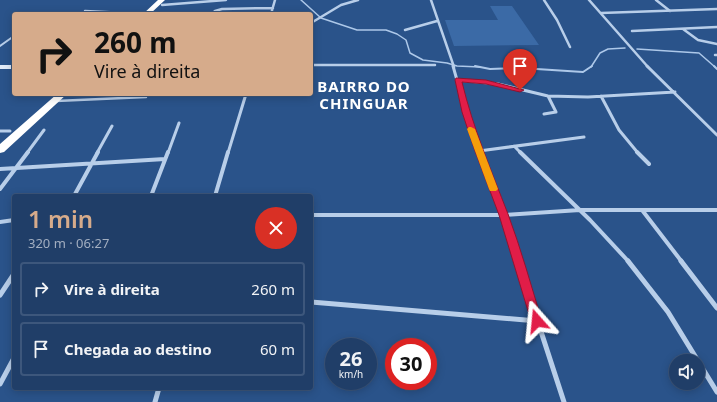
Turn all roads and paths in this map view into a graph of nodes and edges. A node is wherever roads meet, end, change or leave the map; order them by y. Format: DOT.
graph roads {
  1 [pos="226,0"];
  2 [pos="275,0"];
  3 [pos="358,0"];
  4 [pos="431,0"];
  5 [pos="544,0"];
  6 [pos="589,0"];
  7 [pos="656,0"];
  8 [pos="164,2"];
  9 [pos="273,8"];
  10 [pos="717,9"];
  11 [pos="85,10"];
  12 [pos="670,11"];
  13 [pos="116,12"];
  14 [pos="149,12"];
  15 [pos="154,12"];
  16 [pos="214,12"];
  17 [pos="272,12"];
  18 [pos="601,13"];
  19 [pos="437,21"];
  20 [pos="313,22"];
  21 [pos="717,27"];
  22 [pos="683,29"];
  23 [pos="405,30"];
  24 [pos="632,30"];
  25 [pos="12,37"];
  26 [pos="717,44"];
  27 [pos="0,46"];
  28 [pos="570,47"];
  29 [pos="313,64"];
  30 [pos="435,66"];
  31 [pos="0,67"];
  32 [pos="12,67"];
  33 [pos="458,80"];
  34 [pos="675,92"];
  35 [pos="245,96"];
  36 [pos="548,96"];
  37 [pos="601,96"];
  38 [pos="146,97"];
  39 [pos="53,98"];
  40 [pos="544,114"];
  41 [pos="179,123"];
  42 [pos="112,126"];
  43 [pos="44,130"];
  44 [pos="5,131"];
  45 [pos="717,135"];
  46 [pos="584,137"];
  47 [pos="0,140"];
  48 [pos="514,146"];
  49 [pos="0,150"];
  50 [pos="479,151"];
  51 [pos="165,159"];
  52 [pos="92,163"];
  53 [pos="648,164"];
  54 [pos="0,168"];
  55 [pos="16,168"];
  56 [pos="0,189"];
  57 [pos="75,194"];
  58 [pos="152,194"];
  59 [pos="216,194"];
  60 [pos="580,210"];
  61 [pos="642,210"];
  62 [pos="717,210"];
  63 [pos="313,215"];
  64 [pos="503,215"];
  65 [pos="12,220"];
  66 [pos="0,222"];
  67 [pos="12,277"];
  68 [pos="0,295"];
  69 [pos="313,302"];
  70 [pos="717,308"];
  71 [pos="537,321"];
  72 [pos="12,362"];
  73 [pos="0,384"];
  74 [pos="158,390"];
  75 [pos="717,392"];
  76 [pos="155,402"];
  77 [pos="564,402"];
  1 -- 8 [label="street"];
  2 -- 9 [label="street"];
  3 -- 20 [label="street"];
  4 -- 19 [label="street"];
  5 -- 28 [label="street"];
  6 -- 18 [label="street"];
  7 -- 12 [label="street"];
  8 -- 14 [label="highway"];
  8 -- 15 [label="highway"];
  9 -- 16 [label="street"];
  9 -- 17 [label="street"];
  10 -- 12 [label="street"];
  11 -- 13 [label="street"];
  12 -- 18 [label="street"];
  18 -- 34 [label="street"];
  19 -- 23 [label="street"];
  19 -- 33 [label="street"];
  21 -- 22 [label="street"];
  22 -- 24 [label="street"];
  22 -- 26 [label="street"];
  25 -- 27 [label="lane"];
  29 -- 30 [label="street"];
  31 -- 32 [label="street"];
  33 -- 36 [label="street"];
  33 -- 50 [label="street"];
  34 -- 37 [label="street"];
  34 -- 45 [label="street"];
  35 -- 59 [label="street"];
  36 -- 37 [label="street"];
  36 -- 40 [label="street"];
  37 -- 53 [label="street"];
  38 -- 39 [label="lane"];
  39 -- 44 [label="highway"];
  39 -- 49 [label="highway"];
  41 -- 51 [label="street"];
  42 -- 52 [label="street"];
  43 -- 55 [label="street"];
  44 -- 47 [label="highway"];
  46 -- 48 [label="street"];
  48 -- 50 [label="street"];
  48 -- 60 [label="street"];
  50 -- 64 [label="street"];
  51 -- 52 [label="street"];
  51 -- 58 [label="street"];
  52 -- 55 [label="street"];
  52 -- 57 [label="street"];
  54 -- 55 [label="street"];
  55 -- 56 [label="street"];
  60 -- 61 [label="street"];
  60 -- 64 [label="street"];
  60 -- 75 [label="street"];
  61 -- 62 [label="street"];
  61 -- 70 [label="street"];
  63 -- 64 [label="street"];
  64 -- 71 [label="street"];
  65 -- 66 [label="street"];
  67 -- 68 [label="street"];
  69 -- 71 [label="street"];
  71 -- 77 [label="street"];
  72 -- 73 [label="street"];
  74 -- 76 [label="street"];
}
